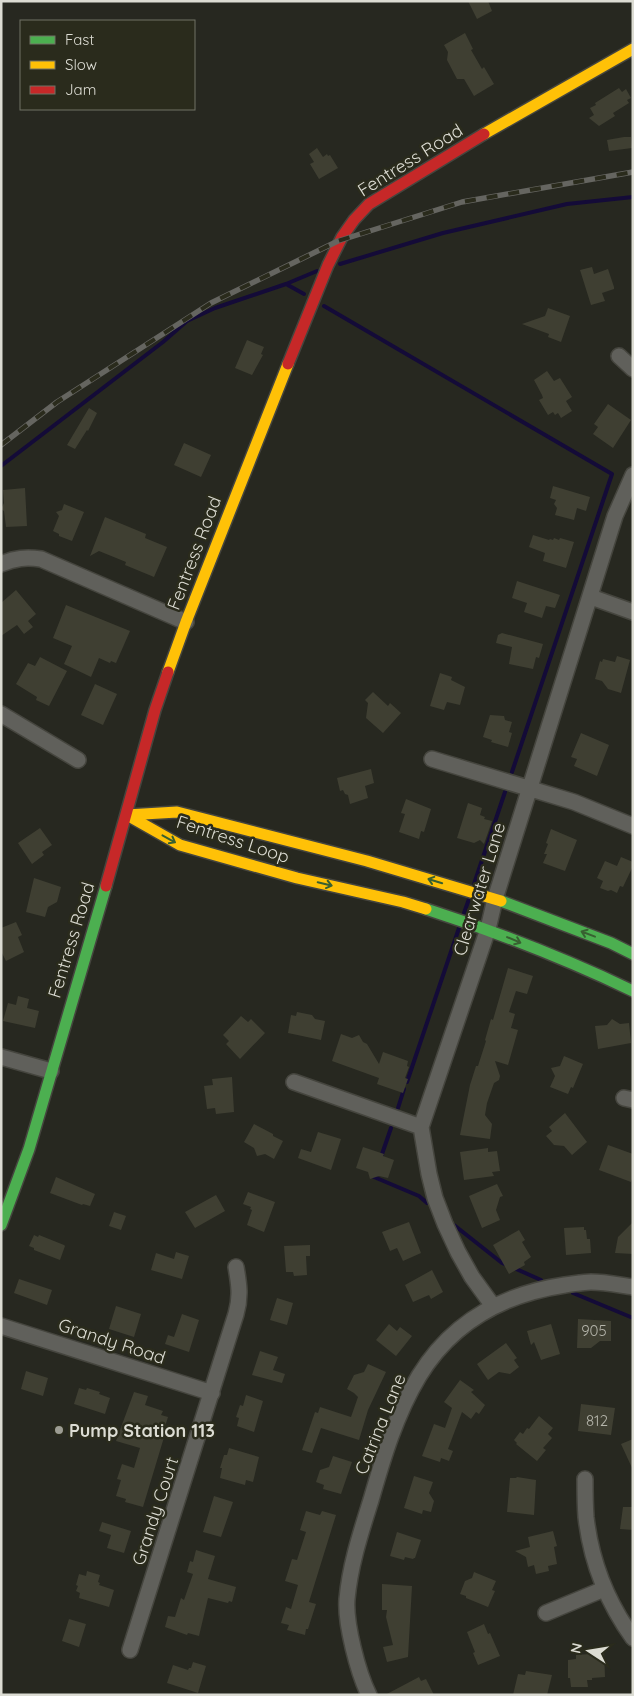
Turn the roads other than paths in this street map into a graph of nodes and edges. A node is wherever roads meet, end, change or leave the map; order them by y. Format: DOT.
graph roads {
  1 [pos="633,49"];
  2 [pos="619,356"];
  3 [pos="633,369"];
  4 [pos="633,475"];
  5 [pos="1,564"];
  6 [pos="591,597"];
  7 [pos="633,612"];
  8 [pos="186,622"];
  9 [pos="1,714"];
  10 [pos="78,760"];
  11 [pos="432,760"];
  12 [pos="530,788"];
  13 [pos="127,815"];
  14 [pos="633,826"];
  15 [pos="495,899"];
  16 [pos="488,929"];
  17 [pos="633,954"];
  18 [pos="633,991"];
  19 [pos="1,1057"];
  20 [pos="51,1071"];
  21 [pos="294,1082"];
  22 [pos="421,1127"];
  23 [pos="1,1225"];
  24 [pos="236,1267"];
  25 [pos="633,1288"];
  26 [pos="493,1306"];
  27 [pos="1,1326"];
  28 [pos="212,1393"];
  29 [pos="585,1478"];
  30 [pos="604,1589"];
  31 [pos="546,1613"];
  32 [pos="633,1638"];
  33 [pos="130,1650"];
  34 [pos="369,1695"];
  1 -- 8 [label="street, Fentress Road"];
  2 -- 3 [label="street"];
  4 -- 6 [label="street, Clearwater Lane"];
  5 -- 8 [label="street"];
  6 -- 7 [label="street"];
  6 -- 12 [label="street, Clearwater Lane"];
  8 -- 13 [label="street, Fentress Road"];
  9 -- 10 [label="street"];
  11 -- 12 [label="street"];
  12 -- 14 [label="street"];
  12 -- 15 [label="street, Clearwater Lane"];
  15 -- 13 [label="street, Fentress Loop, one-way"];
  13 -- 16 [label="street, Fentress Loop, one-way"];
  13 -- 20 [label="street, Fentress Road"];
  15 -- 16 [label="street, Clearwater Lane"];
  17 -- 15 [label="street, Fentress Loop, one-way"];
  16 -- 18 [label="street, Fentress Loop, one-way"];
  16 -- 22 [label="street, Clearwater Lane"];
  19 -- 20 [label="street"];
  20 -- 23 [label="street, Fentress Road"];
  21 -- 22 [label="street"];
  22 -- 26 [label="street, Clearwater Lane"];
  24 -- 28 [label="street, Grandy Court"];
  25 -- 26 [label="street, Catrina Lane"];
  26 -- 34 [label="street, Catrina Lane"];
  27 -- 28 [label="street, Grandy Road"];
  28 -- 33 [label="street, Grandy Court"];
  29 -- 30 [label="street"];
  30 -- 31 [label="street"];
  30 -- 32 [label="street"];
}
